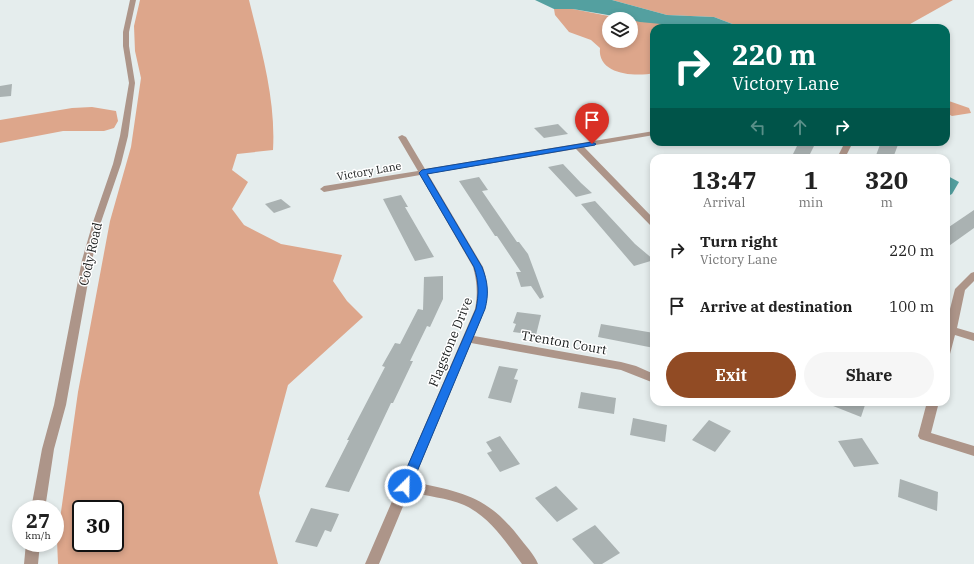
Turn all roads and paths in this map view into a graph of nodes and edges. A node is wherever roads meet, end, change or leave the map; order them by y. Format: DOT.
graph roads {
  1 [pos="133,0"];
  2 [pos="650,134"];
  3 [pos="402,137"];
  4 [pos="578,146"];
  5 [pos="422,173"];
  6 [pos="324,190"];
  7 [pos="650,220"];
  8 [pos="974,275"];
  9 [pos="950,322"];
  10 [pos="950,330"];
  11 [pos="974,337"];
  12 [pos="468,339"];
  13 [pos="650,377"];
  14 [pos="932,406"];
  15 [pos="974,451"];
  16 [pos="405,486"];
  17 [pos="40,500"];
  18 [pos="32,552"];
  19 [pos="31,564"];
  20 [pos="372,564"];
  21 [pos="530,564"];
  1 -- 17 [label="street, Cody Road"];
  2 -- 4 [label="street, Victory Lane"];
  3 -- 5 [label="street, Flagstone Drive"];
  4 -- 5 [label="street, Victory Lane"];
  4 -- 7 [label="street"];
  5 -- 6 [label="street, Victory Lane"];
  5 -- 12 [label="street, Flagstone Drive"];
  8 -- 9 [label="street"];
  10 -- 11 [label="street"];
  12 -- 13 [label="street, Trenton Court"];
  12 -- 16 [label="street, Flagstone Drive"];
  14 -- 15 [label="street"];
  16 -- 20 [label="street, Flagstone Drive"];
  16 -- 21 [label="street"];
  18 -- 19 [label="street"];
}
